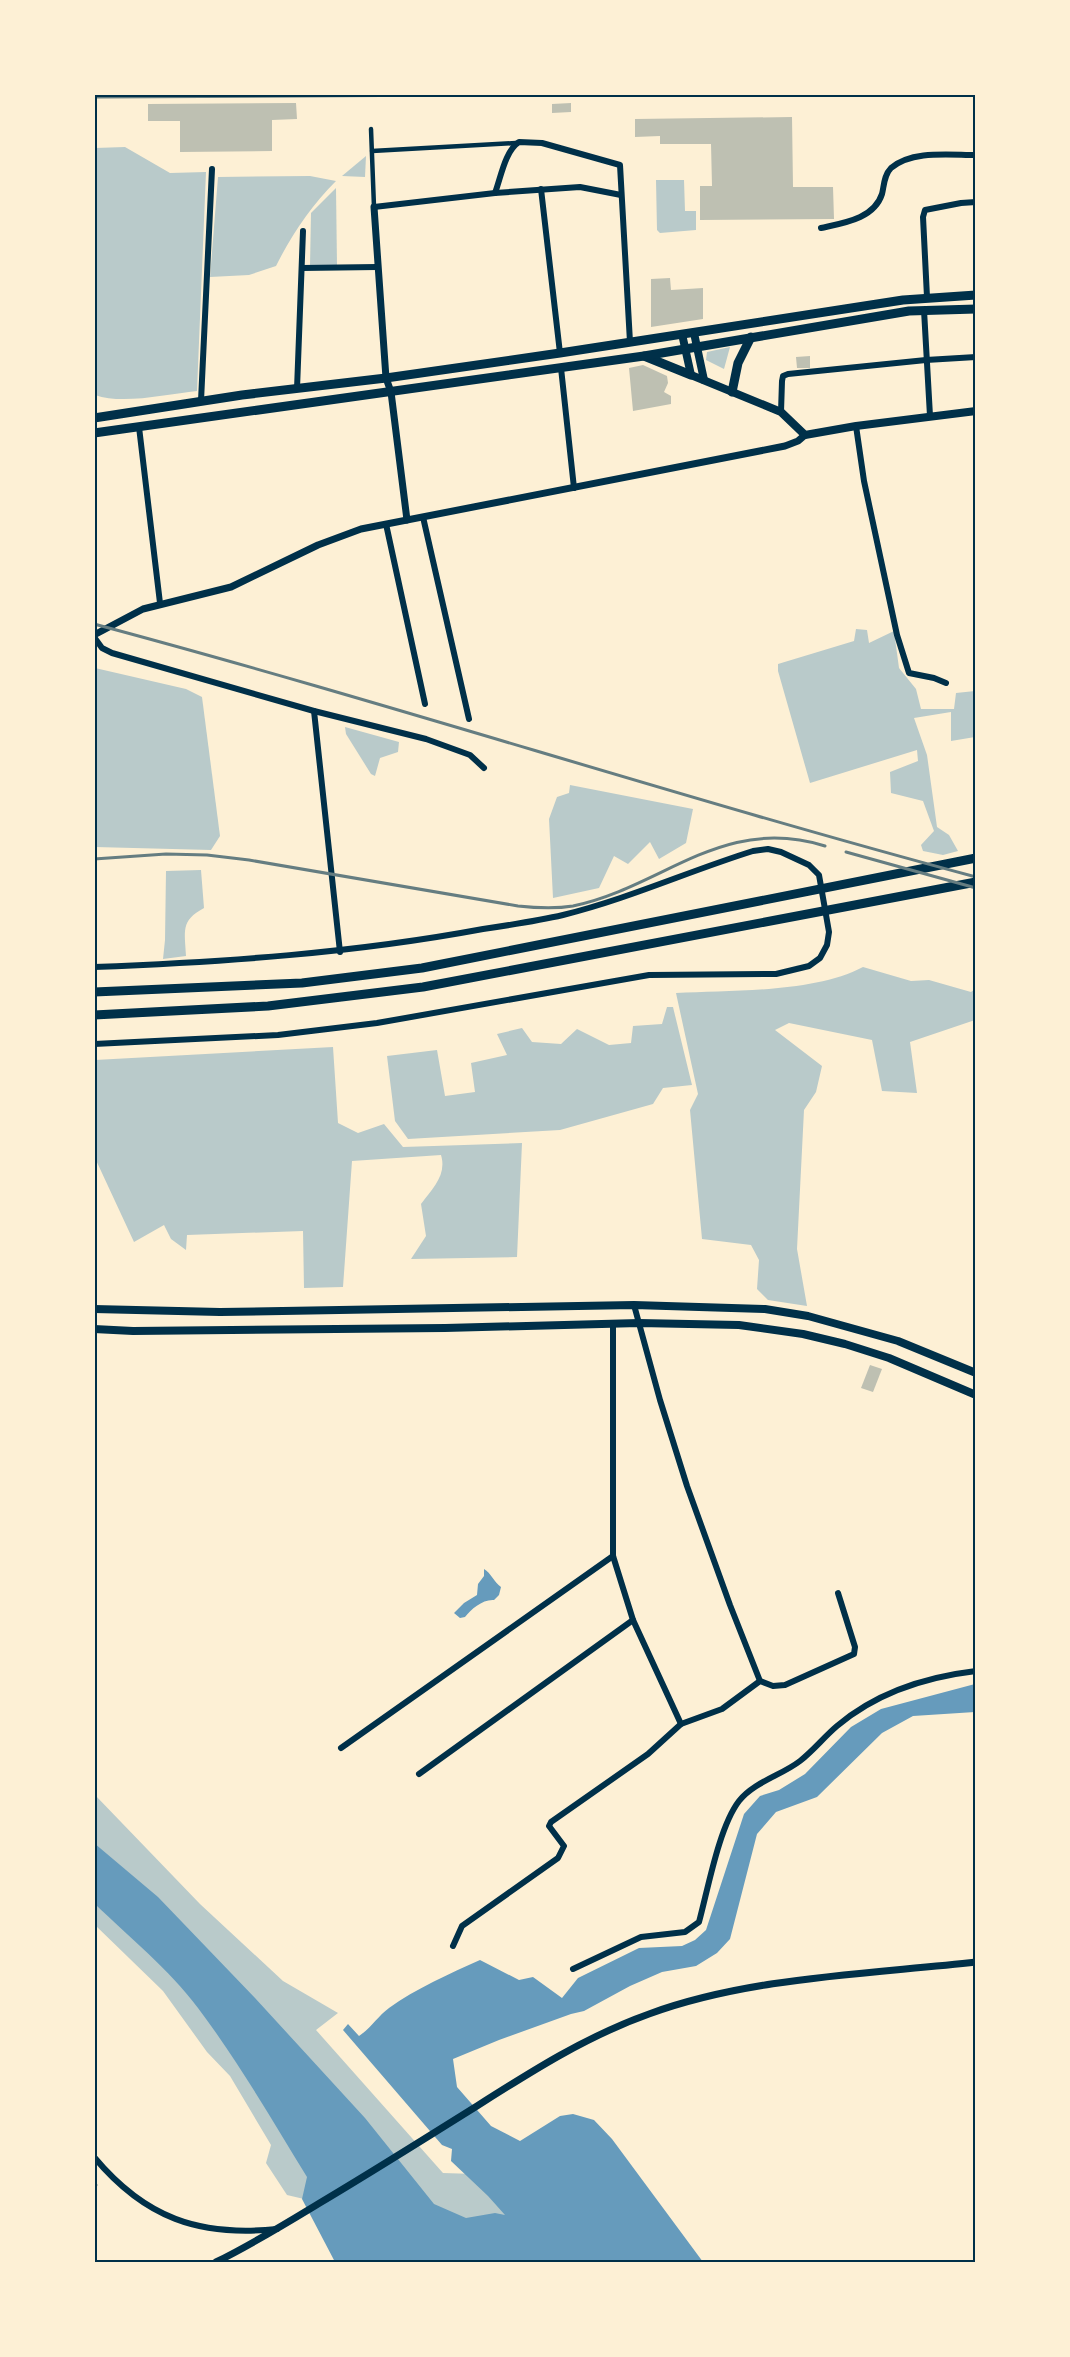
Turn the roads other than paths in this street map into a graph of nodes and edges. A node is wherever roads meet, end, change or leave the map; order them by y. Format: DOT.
graph roads {
  1 [pos="371,129"];
  2 [pos="516,143"];
  3 [pos="372,151"];
  4 [pos="975,154"];
  5 [pos="212,169"];
  6 [pos="541,189"];
  7 [pos="495,193"];
  8 [pos="621,195"];
  9 [pos="975,202"];
  10 [pos="374,207"];
  11 [pos="821,228"];
  12 [pos="303,231"];
  13 [pos="377,267"];
  14 [pos="302,268"];
  15 [pos="975,295"];
  16 [pos="927,297"];
  17 [pos="975,309"];
  18 [pos="924,310"];
  19 [pos="694,333"];
  20 [pos="682,334"];
  21 [pos="751,337"];
  22 [pos="630,342"];
  23 [pos="697,346"];
  24 [pos="685,348"];
  25 [pos="560,353"];
  26 [pos="644,356"];
  27 [pos="975,357"];
  28 [pos="926,360"];
  29 [pos="561,368"];
  30 [pos="691,375"];
  31 [pos="386,378"];
  32 [pos="704,380"];
  33 [pos="297,388"];
  34 [pos="391,392"];
  35 [pos="732,392"];
  36 [pos="201,401"];
  37 [pos="975,411"];
  38 [pos="782,412"];
  39 [pos="94,413"];
  40 [pos="113,415"];
  41 [pos="930,416"];
  42 [pos="94,418"];
  43 [pos="856,426"];
  44 [pos="139,427"];
  45 [pos="94,433"];
  46 [pos="805,435"];
  47 [pos="574,488"];
  48 [pos="423,517"];
  49 [pos="407,520"];
  50 [pos="386,524"];
  51 [pos="160,603"];
  52 [pos="94,636"];
  53 [pos="946,683"];
  54 [pos="425,704"];
  55 [pos="314,711"];
  56 [pos="469,719"];
  57 [pos="484,768"];
  58 [pos="975,858"];
  59 [pos="975,882"];
  60 [pos="340,952"];
  61 [pos="94,968"];
  62 [pos="94,992"];
  63 [pos="94,1016"];
  64 [pos="94,1044"];
  65 [pos="634,1305"];
  66 [pos="94,1309"];
  67 [pos="639,1323"];
  68 [pos="613,1324"];
  69 [pos="94,1329"];
  70 [pos="975,1373"];
  71 [pos="975,1395"];
  72 [pos="613,1556"];
  73 [pos="838,1593"];
  74 [pos="633,1620"];
  75 [pos="975,1671"];
  76 [pos="760,1681"];
  77 [pos="681,1724"];
  78 [pos="341,1748"];
  79 [pos="419,1774"];
  80 [pos="453,1946"];
  81 [pos="975,1962"];
  82 [pos="573,1969"];
  83 [pos="94,2157"];
  84 [pos="278,2229"];
  85 [pos="216,2262"];
  1 -- 3 [label="street"];
  2 -- 3 [label="street"];
  2 -- 7 [label="street"];
  2 -- 8 [label="street"];
  3 -- 10 [label="street"];
  4 -- 11 [label="street"];
  5 -- 36 [label="street"];
  6 -- 7 [label="street"];
  6 -- 8 [label="street"];
  6 -- 25 [label="street"];
  7 -- 10 [label="street"];
  8 -- 22 [label="street"];
  9 -- 16 [label="street"];
  10 -- 13 [label="street"];
  12 -- 14 [label="street"];
  13 -- 14 [label="street"];
  13 -- 31 [label="street"];
  14 -- 33 [label="street"];
  15 -- 16 [label="main road"];
  16 -- 19 [label="main road"];
  17 -- 18 [label="main road"];
  18 -- 21 [label="main road"];
  18 -- 28 [label="street"];
  19 -- 20 [label="main road"];
  19 -- 23 [label="main road"];
  20 -- 22 [label="main road"];
  20 -- 24 [label="main road"];
  21 -- 23 [label="main road"];
  21 -- 35 [label="main road"];
  22 -- 25 [label="main road"];
  23 -- 24 [label="main road"];
  23 -- 32 [label="main road"];
  24 -- 26 [label="main road"];
  24 -- 30 [label="main road"];
  25 -- 31 [label="main road"];
  26 -- 29 [label="main road"];
  26 -- 30 [label="main road"];
  27 -- 28 [label="street"];
  28 -- 38 [label="street"];
  28 -- 41 [label="street"];
  29 -- 34 [label="main road"];
  29 -- 47 [label="street"];
  30 -- 32 [label="main road"];
  31 -- 33 [label="main road"];
  31 -- 34 [label="street"];
  32 -- 35 [label="main road"];
  33 -- 36 [label="main road"];
  34 -- 44 [label="main road"];
  34 -- 49 [label="street"];
  35 -- 38 [label="main road"];
  36 -- 40 [label="main road"];
  37 -- 41 [label="main road"];
  38 -- 46 [label="main road"];
  39 -- 40 [label="main road"];
  40 -- 42 [label="main road"];
  41 -- 43 [label="main road"];
  43 -- 46 [label="main road"];
  43 -- 53 [label="street"];
  44 -- 45 [label="main road"];
  44 -- 51 [label="street"];
  46 -- 47 [label="street"];
  47 -- 48 [label="street"];
  48 -- 49 [label="street"];
  48 -- 56 [label="street"];
  49 -- 50 [label="street"];
  50 -- 51 [label="street"];
  50 -- 54 [label="street"];
  51 -- 52 [label="street"];
  52 -- 55 [label="street"];
  55 -- 57 [label="street"];
  55 -- 60 [label="street"];
  58 -- 62 [label="main road"];
  59 -- 63 [label="main road"];
  60 -- 61 [label="street"];
  60 -- 64 [label="street"];
  65 -- 66 [label="main road"];
  65 -- 67 [label="street"];
  65 -- 70 [label="main road"];
  67 -- 68 [label="main road"];
  67 -- 71 [label="main road"];
  67 -- 76 [label="street"];
  68 -- 69 [label="main road"];
  68 -- 72 [label="street"];
  72 -- 74 [label="street"];
  72 -- 78 [label="street"];
  73 -- 76 [label="street"];
  74 -- 77 [label="street"];
  74 -- 79 [label="street"];
  75 -- 82 [label="street"];
  76 -- 77 [label="street"];
  77 -- 80 [label="street"];
  81 -- 84 [label="street"];
  83 -- 84 [label="street"];
  84 -- 85 [label="street"];
}
